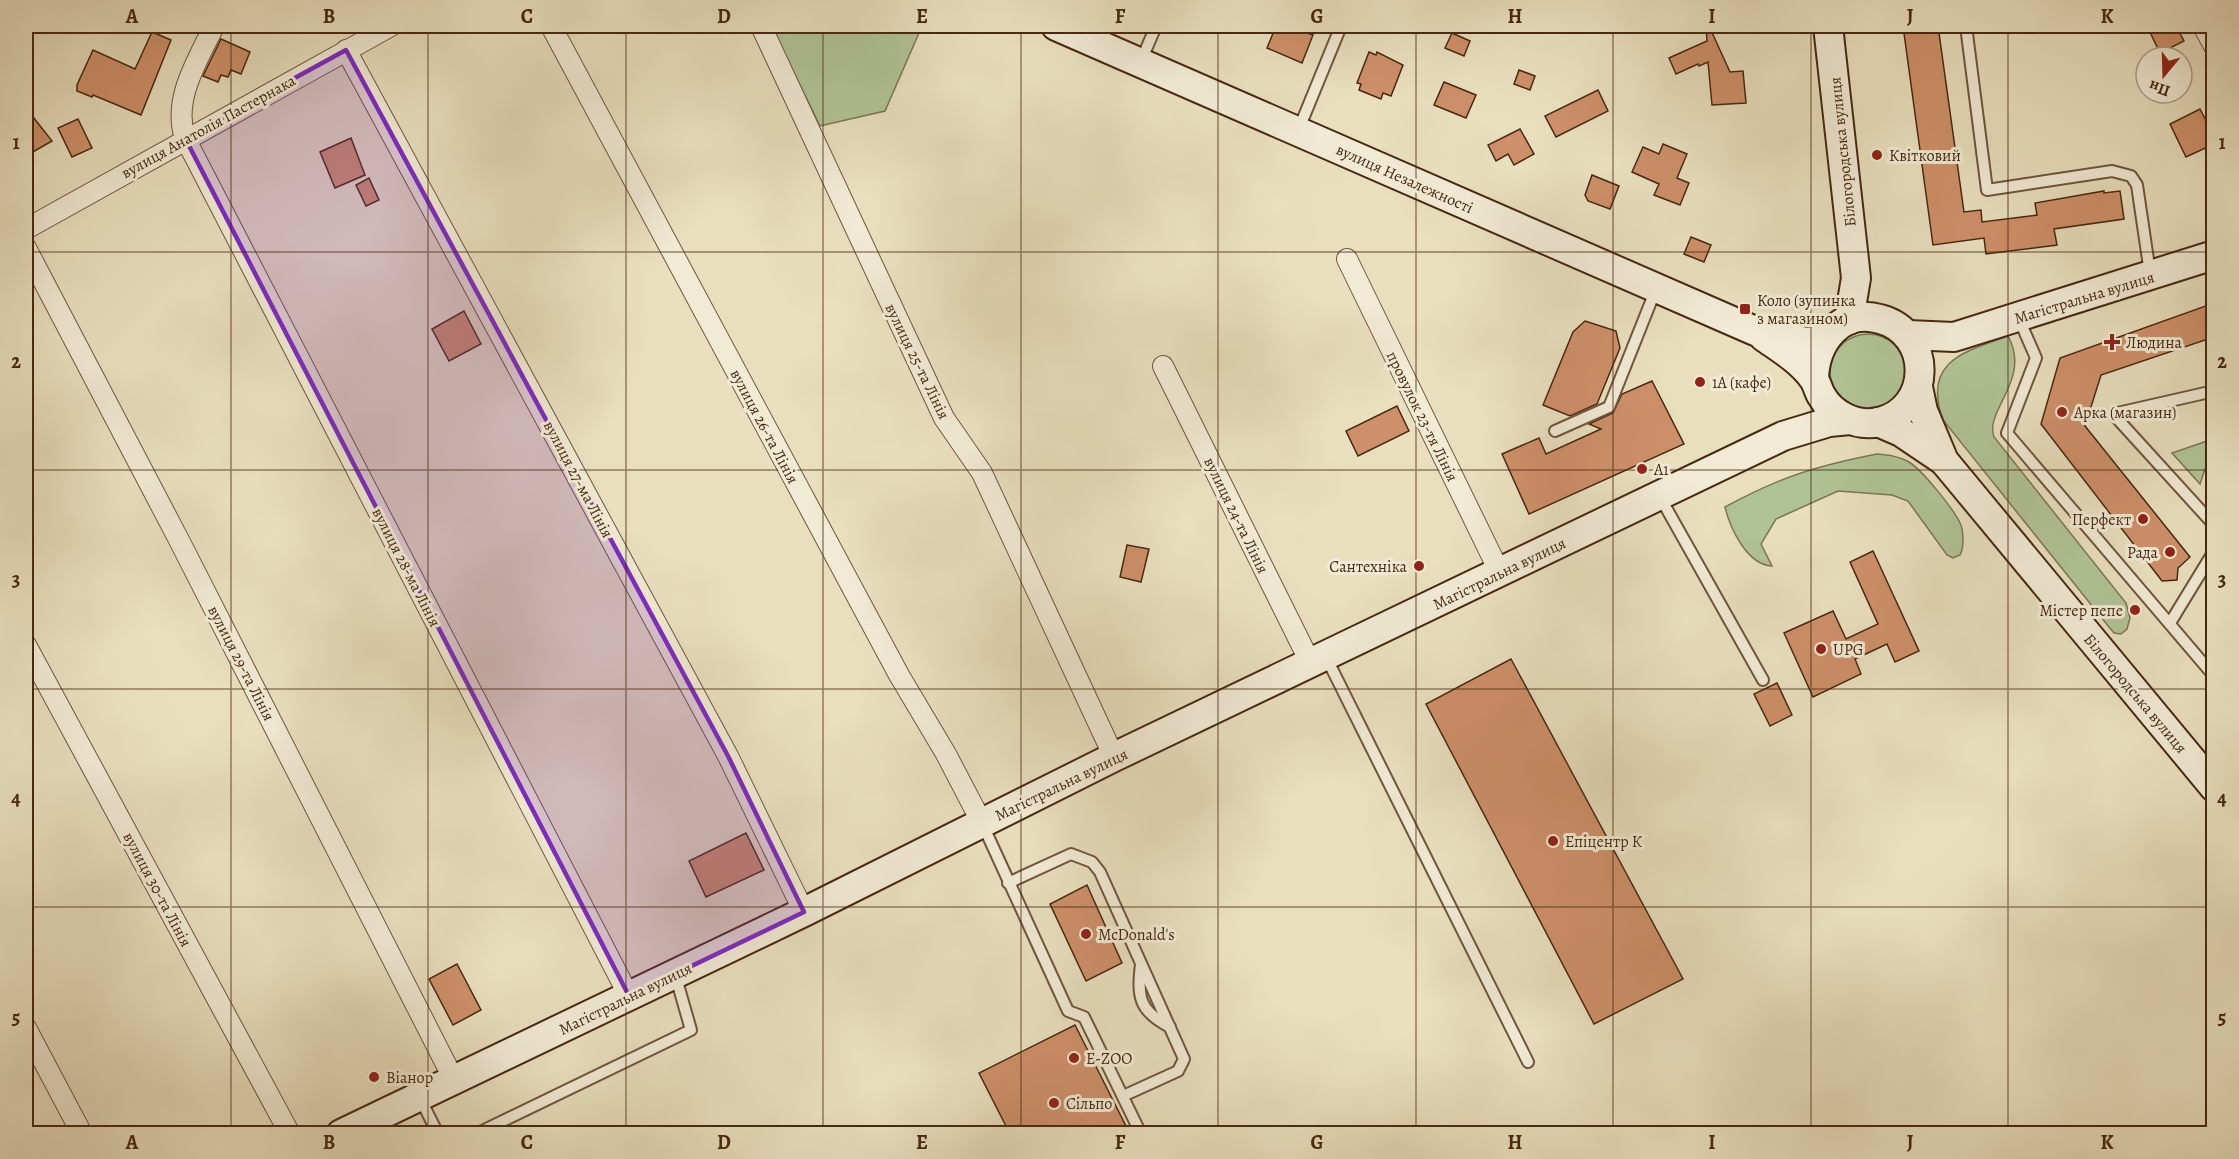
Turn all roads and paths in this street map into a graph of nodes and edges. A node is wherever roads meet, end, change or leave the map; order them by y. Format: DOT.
graph roads {
  1 [pos="214,26"];
  2 [pos="391,26"];
  3 [pos="551,26"];
  4 [pos="760,26"];
  5 [pos="1056,26"];
  6 [pos="1156,26"];
  7 [pos="1341,26"];
  8 [pos="1828,26"];
  9 [pos="1966,26"];
  10 [pos="2203,26"];
  11 [pos="2214,46"];
  12 [pos="346,50"];
  13 [pos="1140,63"];
  14 [pos="1298,131"];
  15 [pos="185,138"];
  16 [pos="28,223"];
  17 [pos="26,248"];
  18 [pos="2214,255"];
  19 [pos="1347,259"];
  20 [pos="2150,277"];
  21 [pos="1857,278"];
  22 [pos="1656,288"];
  23 [pos="1878,318"];
  24 [pos="2018,318"];
  25 [pos="1849,320"];
  26 [pos="1755,331"];
  27 [pos="1908,335"];
  28 [pos="1954,337"];
  29 [pos="1824,340"];
  30 [pos="1163,366"];
  31 [pos="1919,381"];
  32 [pos="1816,383"];
  33 [pos="2214,391"];
  34 [pos="1864,421"];
  35 [pos="1556,431"];
  36 [pos="1783,436"];
  37 [pos="1944,461"];
  38 [pos="1660,496"];
  39 [pos="2214,525"];
  40 [pos="2214,551"];
  41 [pos="1500,573"];
  42 [pos="2170,623"];
  43 [pos="26,645"];
  44 [pos="1318,661"];
  45 [pos="2214,676"];
  46 [pos="1763,680"];
  47 [pos="1114,757"];
  48 [pos="2214,787"];
  49 [pos="982,824"];
  50 [pos="1008,883"];
  51 [pos="804,912"];
  52 [pos="675,974"];
  53 [pos="629,996"];
  54 [pos="26,1028"];
  55 [pos="1527,1062"];
  56 [pos="454,1080"];
  57 [pos="419,1096"];
  58 [pos="1123,1096"];
  59 [pos="82,1134"];
  60 [pos="290,1134"];
  61 [pos="341,1134"];
  62 [pos="438,1134"];
  63 [pos="476,1134"];
  64 [pos="1142,1134"];
  1 -- 15 [label="street"];
  2 -- 12 [label="street, вулиця Анатолія Пастернака"];
  3 -- 49 [label="street, вулиця 26-та Лінія"];
  4 -- 47 [label="street, вулиця 25-та Лінія"];
  5 -- 13 [label="main road, вулиця Незалежності"];
  6 -- 13 [label="lane"];
  7 -- 14 [label="lane"];
  8 -- 21 [label="main road, Білогородська вулиця"];
  9 -- 20 [label="lane"];
  10 -- 11 [label="street"];
  12 -- 15 [label="street, вулиця Анатолія Пастернака"];
  12 -- 51 [label="street, вулиця 27-ма Лінія"];
  13 -- 14 [label="main road, вулиця Незалежності"];
  14 -- 22 [label="main road, вулиця Незалежності"];
  15 -- 16 [label="street, вулиця Анатолія Пастернака"];
  15 -- 53 [label="street, вулиця 28-ма Лінія"];
  17 -- 56 [label="street, вулиця 29-та Лінія"];
  18 -- 20 [label="main road, Магістральна вулиця"];
  19 -- 41 [label="street, провулок 23-тя Лінія"];
  20 -- 24 [label="main road, Магістральна вулиця"];
  21 -- 23 [label="main road"];
  21 -- 25 [label="main road"];
  22 -- 26 [label="main road, вулиця Незалежності"];
  22 -- 35 [label="lane"];
  23 -- 25 [label="main road"];
  23 -- 27 [label="main road"];
  24 -- 28 [label="main road, Магістральна вулиця"];
  24 -- 42 [label="lane"];
  25 -- 29 [label="main road"];
  26 -- 29 [label="main road"];
  26 -- 32 [label="main road"];
  27 -- 28 [label="main road"];
  27 -- 31 [label="main road"];
  28 -- 31 [label="main road"];
  29 -- 32 [label="main road"];
  30 -- 44 [label="street, вулиця 24-та Лінія"];
  31 -- 34 [label="main road"];
  31 -- 37 [label="main road"];
  32 -- 34 [label="main road"];
  32 -- 36 [label="main road"];
  33 -- 39 [label="lane"];
  34 -- 36 [label="main road, Магістральна вулиця"];
  34 -- 37 [label="main road"];
  36 -- 38 [label="main road, Магістральна вулиця"];
  37 -- 48 [label="main road, Білогородська вулиця"];
  38 -- 41 [label="main road, Магістральна вулиця"];
  38 -- 46 [label="lane"];
  40 -- 42 [label="lane"];
  41 -- 44 [label="main road, Магістральна вулиця"];
  42 -- 45 [label="lane"];
  43 -- 60 [label="street, вулиця 30-та Лінія"];
  44 -- 47 [label="main road, Магістральна вулиця"];
  44 -- 55 [label="lane"];
  47 -- 49 [label="main road, Магістральна вулиця"];
  49 -- 50 [label="lane"];
  49 -- 51 [label="main road, Магістральна вулиця"];
  50 -- 58 [label="lane"];
  50 -- 58 [label="lane"];
  51 -- 52 [label="main road, Магістральна вулиця"];
  52 -- 53 [label="main road, Магістральна вулиця"];
  52 -- 63 [label="lane"];
  53 -- 56 [label="main road, Магістральна вулиця"];
  54 -- 59 [label="street"];
  56 -- 57 [label="main road, Магістральна вулиця"];
  57 -- 61 [label="main road, Магістральна вулиця"];
  57 -- 62 [label="lane"];
  58 -- 64 [label="lane"];
}
